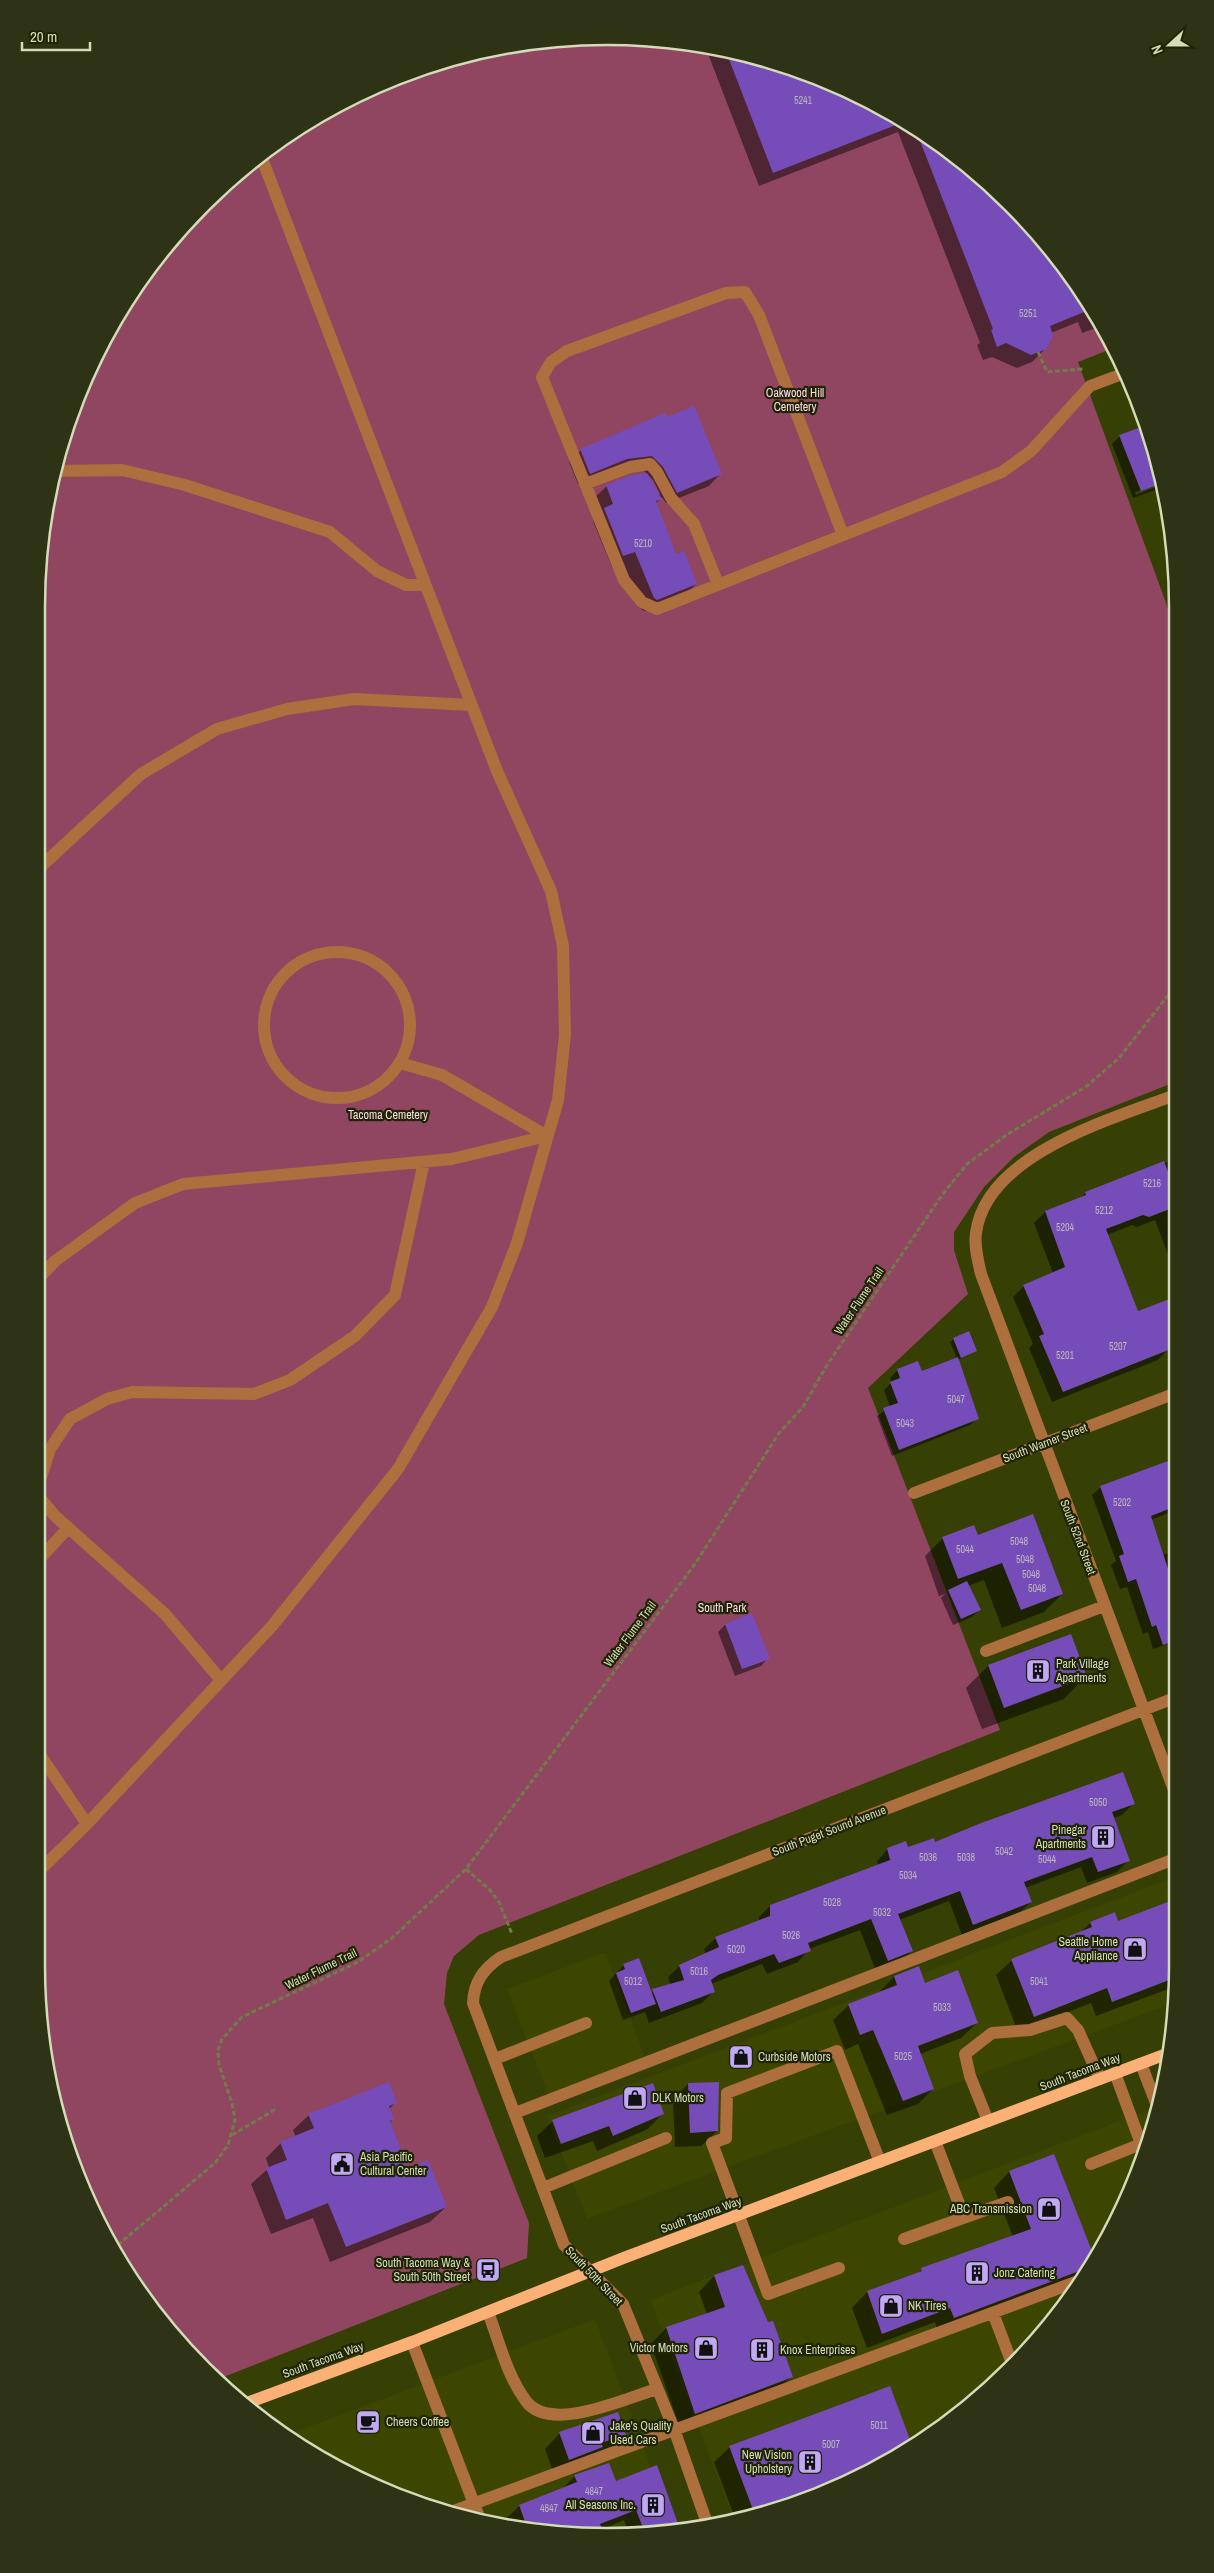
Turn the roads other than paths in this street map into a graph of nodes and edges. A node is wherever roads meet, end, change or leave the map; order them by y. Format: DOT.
graph roads {
  1 [pos="263,162"];
  2 [pos="1119,375"];
  3 [pos="62,471"];
  4 [pos="585,484"];
  5 [pos="843,535"];
  6 [pos="718,584"];
  7 [pos="426,585"];
  8 [pos="471,704"];
  9 [pos="45,863"];
  10 [pos="400,1063"];
  11 [pos="1169,1097"];
  12 [pos="547,1136"];
  13 [pos="424,1162"];
  14 [pos="45,1272"];
  15 [pos="1169,1396"];
  16 [pos="1044,1443"];
  17 [pos="45,1465"];
  18 [pos="914,1492"];
  19 [pos="45,1504"];
  20 [pos="68,1528"];
  21 [pos="45,1553"];
  22 [pos="1104,1606"];
  23 [pos="986,1651"];
  24 [pos="221,1680"];
  25 [pos="1169,1700"];
  26 [pos="1143,1710"];
  27 [pos="45,1762"];
  28 [pos="1169,1777"];
  29 [pos="87,1824"];
  30 [pos="1169,1861"];
  31 [pos="45,1865"];
  32 [pos="484,1970"];
  33 [pos="586,2023"];
  34 [pos="1161,2056"];
  35 [pos="495,2059"];
  36 [pos="1141,2064"];
  37 [pos="1115,2074"];
  38 [pos="1100,2079"];
  39 [pos="1153,2096"];
  40 [pos="515,2112"];
  41 [pos="988,2121"];
  42 [pos="666,2138"];
  43 [pos="936,2141"];
  44 [pos="1140,2142"];
  45 [pos="1140,2144"];
  46 [pos="880,2162"];
  47 [pos="1091,2164"];
  48 [pos="543,2188"];
  49 [pos="1008,2202"];
  50 [pos="739,2216"];
  51 [pos="964,2217"];
  52 [pos="904,2239"];
  53 [pos="839,2268"];
  54 [pos="591,2271"];
  55 [pos="1070,2284"];
  56 [pos="488,2312"];
  57 [pos="993,2313"];
  58 [pos="412,2342"];
  59 [pos="1010,2357"];
  60 [pos="657,2389"];
  61 [pos="251,2401"];
  62 [pos="674,2429"];
  63 [pos="476,2503"];
  64 [pos="461,2509"];
  65 [pos="479,2513"];
  66 [pos="705,2519"];
  1 -- 7 [label="street"];
  2 -- 5 [label="street"];
  3 -- 7 [label="street"];
  4 -- 5 [label="street"];
  4 -- 6 [label="street"];
  4 -- 6 [label="street"];
  5 -- 6 [label="street"];
  7 -- 8 [label="street"];
  8 -- 9 [label="street"];
  8 -- 12 [label="street"];
  10 -- 10 [label="street"];
  10 -- 12 [label="street"];
  11 -- 16 [label="street, South 52nd Street"];
  12 -- 13 [label="street"];
  12 -- 24 [label="street"];
  13 -- 14 [label="street"];
  13 -- 17 [label="street"];
  15 -- 16 [label="street, South Warner Street"];
  16 -- 18 [label="street, South Warner Street"];
  16 -- 22 [label="street, South 52nd Street"];
  19 -- 20 [label="street"];
  20 -- 21 [label="street"];
  20 -- 24 [label="street"];
  22 -- 23 [label="street"];
  22 -- 26 [label="street, South 52nd Street"];
  24 -- 29 [label="street"];
  25 -- 26 [label="street, South Puget Sound Avenue"];
  26 -- 28 [label="street, South 52nd Street"];
  26 -- 32 [label="street, South Puget Sound Avenue"];
  27 -- 29 [label="street"];
  29 -- 31 [label="street"];
  30 -- 40 [label="street"];
  32 -- 35 [label="street, South 50th Street"];
  33 -- 35 [label="street"];
  34 -- 36 [label="main road, South Tacoma Way"];
  35 -- 40 [label="street, South 50th Street"];
  36 -- 37 [label="main road, South Tacoma Way"];
  36 -- 39 [label="street"];
  37 -- 38 [label="main road, South Tacoma Way"];
  37 -- 44 [label="street"];
  38 -- 41 [label="main road, South Tacoma Way"];
  38 -- 41 [label="street"];
  40 -- 48 [label="street, South 50th Street"];
  41 -- 43 [label="main road, South Tacoma Way"];
  42 -- 48 [label="street"];
  43 -- 46 [label="main road, South Tacoma Way"];
  43 -- 51 [label="street"];
  45 -- 47 [label="street"];
  46 -- 50 [label="main road, South Tacoma Way"];
  46 -- 50 [label="street"];
  48 -- 54 [label="street, South 50th Street"];
  49 -- 51 [label="street"];
  50 -- 53 [label="street"];
  50 -- 54 [label="main road, South Tacoma Way"];
  51 -- 52 [label="street"];
  54 -- 56 [label="main road, South Tacoma Way"];
  54 -- 60 [label="street, South 50th Street"];
  55 -- 57 [label="street"];
  56 -- 58 [label="main road, South Tacoma Way"];
  56 -- 60 [label="street"];
  57 -- 59 [label="street"];
  57 -- 62 [label="street"];
  58 -- 61 [label="main road, South Tacoma Way"];
  58 -- 63 [label="street"];
  60 -- 62 [label="street, South 50th Street"];
  62 -- 63 [label="street"];
  62 -- 66 [label="street, South 50th Street"];
  63 -- 64 [label="street"];
  63 -- 65 [label="street"];
}
